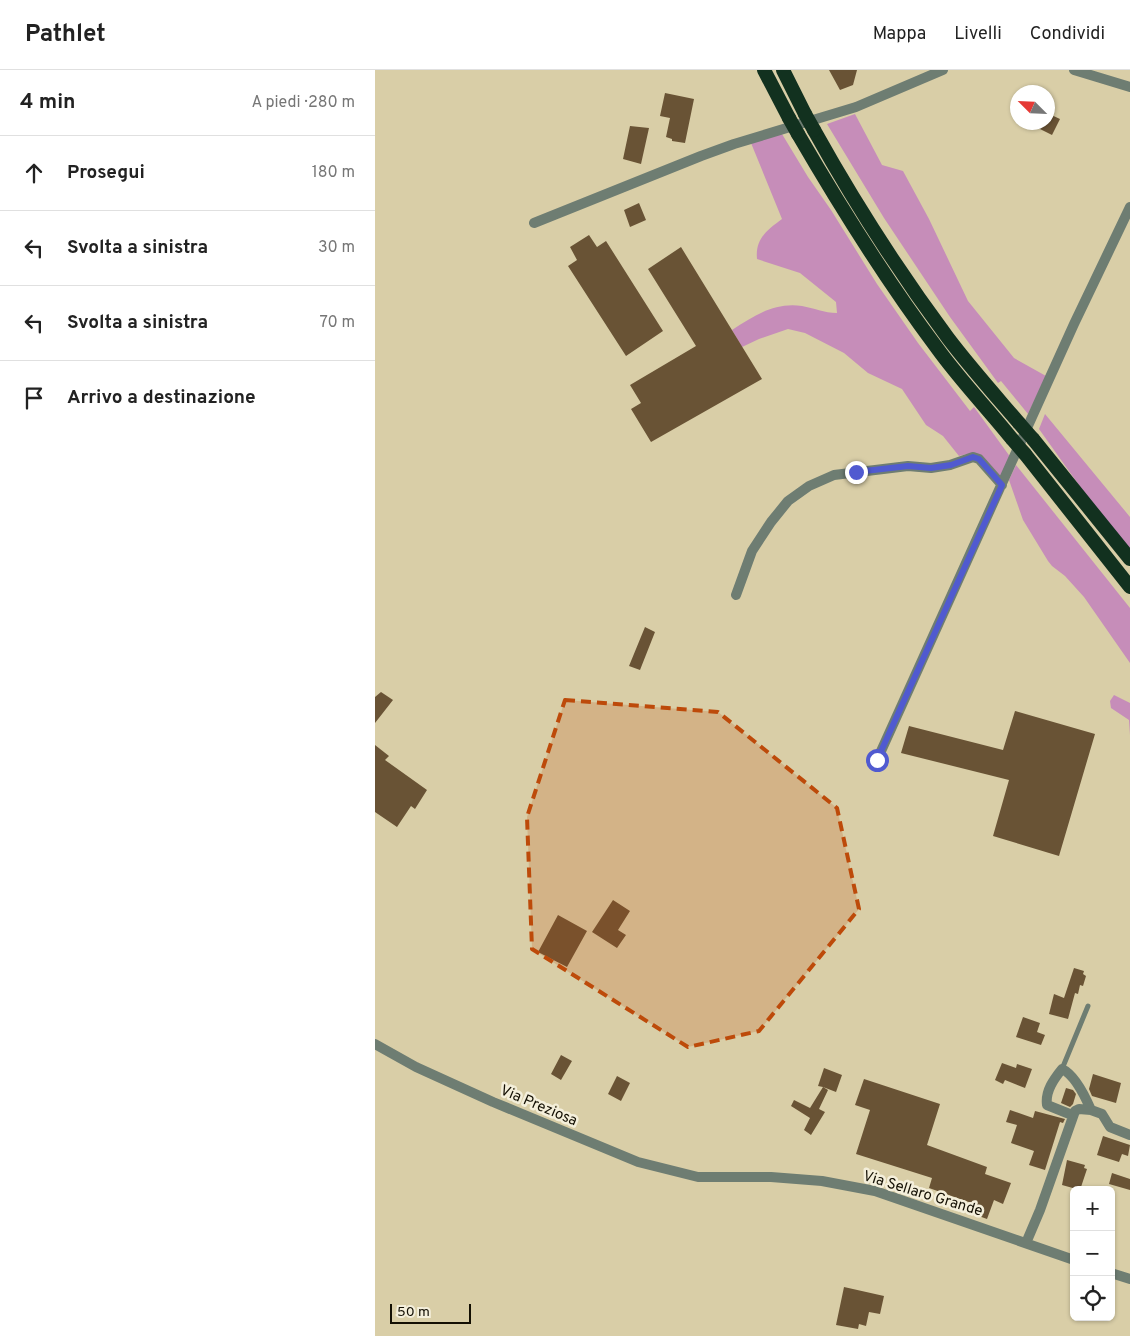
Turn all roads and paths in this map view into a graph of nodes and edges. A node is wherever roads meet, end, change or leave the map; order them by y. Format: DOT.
graph roads {
  1 [pos="764,70"];
  2 [pos="783,70"];
  3 [pos="925,70"];
  4 [pos="943,70"];
  5 [pos="1075,70"];
  6 [pos="1128,83"];
  7 [pos="913,84"];
  8 [pos="1130,207"];
  9 [pos="533,223"];
  10 [pos="1002,485"];
  11 [pos="1130,559"];
  12 [pos="1130,587"];
  13 [pos="736,596"];
  14 [pos="877,760"];
  15 [pos="1088,1006"];
  16 [pos="375,1044"];
  17 [pos="1062,1069"];
  18 [pos="1091,1110"];
  19 [pos="1072,1116"];
  20 [pos="1130,1136"];
  21 [pos="698,1177"];
  22 [pos="1026,1243"];
  23 [pos="1070,1259"];
  24 [pos="1115,1273"];
  25 [pos="1130,1279"];
  1 -- 12 [label="highway, bridge"];
  2 -- 11 [label="highway, bridge"];
  3 -- 7 [label="street"];
  4 -- 7 [label="street"];
  5 -- 6 [label="street"];
  7 -- 9 [label="street"];
  8 -- 10 [label="street"];
  10 -- 13 [label="street"];
  10 -- 14 [label="street"];
  15 -- 17 [label="lane"];
  16 -- 21 [label="street, Via Preziosa"];
  17 -- 18 [label="street"];
  17 -- 19 [label="street"];
  18 -- 19 [label="street"];
  18 -- 20 [label="street"];
  19 -- 22 [label="street"];
  21 -- 22 [label="street, Via Sellaro Grande"];
  22 -- 23 [label="street, Via Sellaro Grande"];
  24 -- 25 [label="street"];
}
